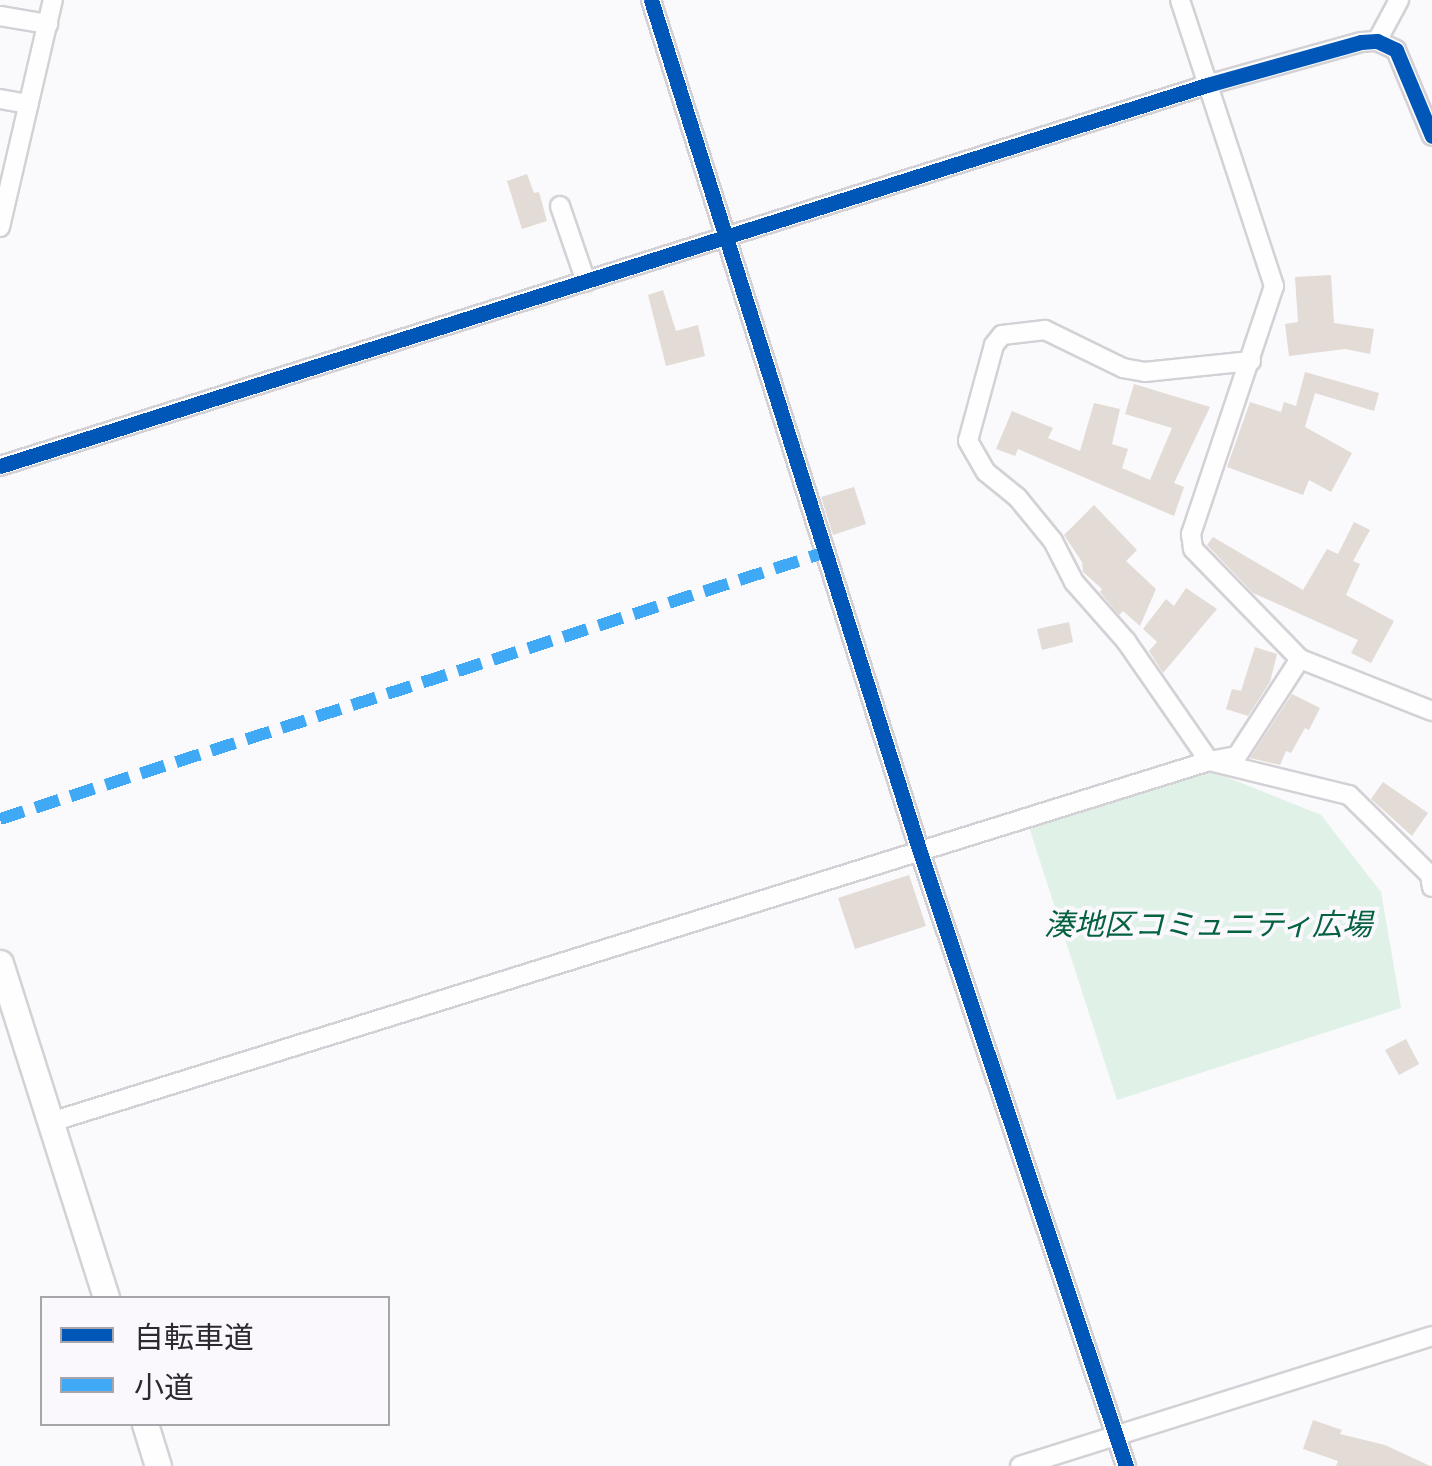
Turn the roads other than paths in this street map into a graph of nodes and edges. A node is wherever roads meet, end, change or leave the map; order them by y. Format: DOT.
graph roads {
  1 [pos="54,0"];
  2 [pos="650,0"];
  3 [pos="1180,0"];
  4 [pos="1398,0"];
  5 [pos="0,16"];
  6 [pos="48,24"];
  7 [pos="1377,41"];
  8 [pos="1207,86"];
  9 [pos="0,99"];
  10 [pos="29,104"];
  11 [pos="1432,136"];
  12 [pos="560,206"];
  13 [pos="0,226"];
  14 [pos="727,238"];
  15 [pos="586,282"];
  16 [pos="1251,360"];
  17 [pos="0,466"];
  18 [pos="1300,658"];
  19 [pos="1432,711"];
  20 [pos="1209,761"];
  21 [pos="920,852"];
  22 [pos="1432,887"];
  23 [pos="0,963"];
  24 [pos="51,1122"];
  25 [pos="105,1296"];
  26 [pos="1432,1336"];
  27 [pos="146,1426"];
  28 [pos="1114,1435"];
  29 [pos="158,1466"];
  30 [pos="1020,1466"];
  31 [pos="1126,1466"];
  1 -- 6 [label="street"];
  2 -- 14 [label="street"];
  3 -- 8 [label="street"];
  4 -- 7 [label="street"];
  5 -- 6 [label="street"];
  6 -- 10 [label="street"];
  7 -- 8 [label="street"];
  7 -- 11 [label="street"];
  8 -- 14 [label="street"];
  8 -- 16 [label="street"];
  9 -- 10 [label="street"];
  10 -- 13 [label="street"];
  12 -- 15 [label="street"];
  14 -- 15 [label="street"];
  14 -- 21 [label="street"];
  15 -- 17 [label="street"];
  16 -- 18 [label="street"];
  16 -- 20 [label="street"];
  18 -- 19 [label="street"];
  18 -- 20 [label="street"];
  20 -- 21 [label="street"];
  20 -- 22 [label="street"];
  21 -- 24 [label="street"];
  21 -- 28 [label="street"];
  23 -- 24 [label="street"];
  24 -- 25 [label="street"];
  26 -- 28 [label="street"];
  27 -- 29 [label="street"];
  28 -- 30 [label="street"];
  28 -- 31 [label="street"];
}
